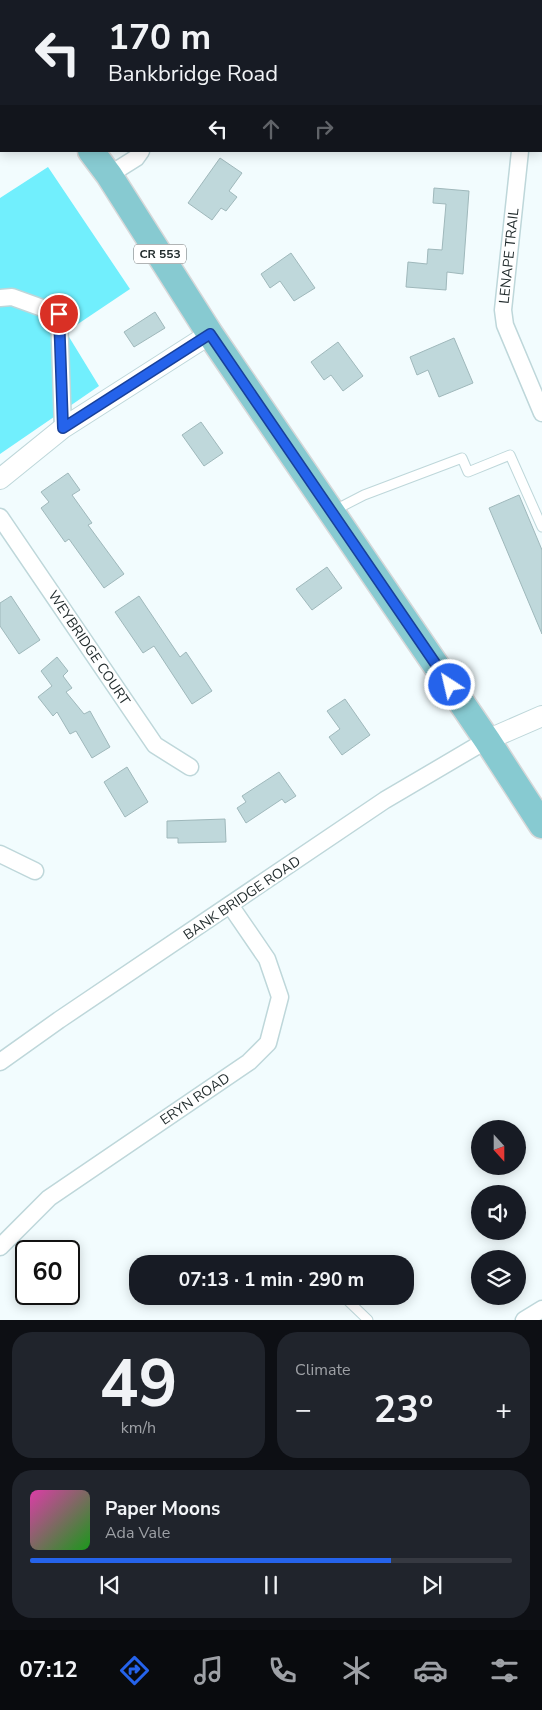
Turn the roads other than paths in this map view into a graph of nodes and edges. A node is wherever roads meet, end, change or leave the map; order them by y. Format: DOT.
graph roads {
  1 [pos="140,152"];
  2 [pos="520,152"];
  3 [pos="98,158"];
  4 [pos="0,298"];
  5 [pos="210,334"];
  6 [pos="542,412"];
  7 [pos="63,428"];
  8 [pos="0,478"];
  9 [pos="331,512"];
  10 [pos="0,517"];
  11 [pos="542,527"];
  12 [pos="542,716"];
  13 [pos="487,740"];
  14 [pos="190,767"];
  15 [pos="542,825"];
  16 [pos="0,854"];
  17 [pos="35,871"];
  18 [pos="230,905"];
  19 [pos="0,1062"];
  20 [pos="0,1247"];
  21 [pos="352,1305"];
  22 [pos="542,1309"];
  23 [pos="368,1320"];
  24 [pos="524,1320"];
  1 -- 3 [label="street"];
  2 -- 6 [label="street, LENAPE TRAIL"];
  3 -- 5 [label="main road, CR 553"];
  4 -- 7 [label="street"];
  5 -- 7 [label="street"];
  5 -- 9 [label="main road, CR 553"];
  7 -- 8 [label="street"];
  9 -- 11 [label="lane"];
  9 -- 13 [label="main road, CR 553"];
  10 -- 14 [label="street, WEYBRIDGE COURT"];
  12 -- 13 [label="street"];
  13 -- 15 [label="main road, CR 553"];
  13 -- 18 [label="street, BANK BRIDGE ROAD"];
  16 -- 17 [label="street"];
  18 -- 19 [label="street, BANK BRIDGE ROAD"];
  18 -- 20 [label="street, ERYN ROAD"];
  21 -- 23 [label="lane"];
  22 -- 24 [label="street"];
}
